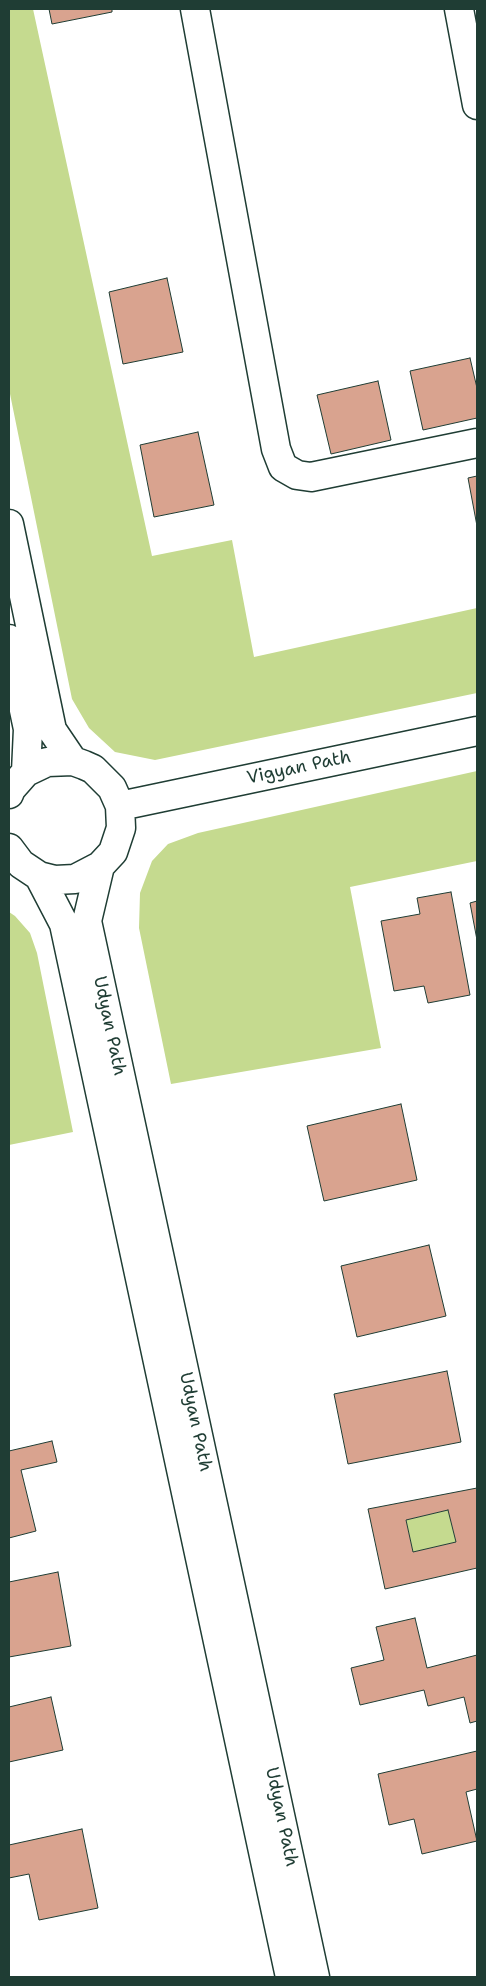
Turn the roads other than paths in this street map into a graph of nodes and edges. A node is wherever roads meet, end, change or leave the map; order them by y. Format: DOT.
graph roads {
  1 [pos="195,9"];
  2 [pos="459,9"];
  3 [pos="477,105"];
  4 [pos="477,442"];
  5 [pos="9,524"];
  6 [pos="9,639"];
  7 [pos="477,731"];
  8 [pos="73,761"];
  9 [pos="26,772"];
  10 [pos="9,794"];
  11 [pos="120,806"];
  12 [pos="9,848"];
  13 [pos="100,866"];
  14 [pos="39,876"];
  15 [pos="290,1977"];
  16 [pos="315,1977"];
  1 -- 4 [label="main road"];
  2 -- 3 [label="main road"];
  5 -- 8 [label="main road"];
  6 -- 9 [label="main road"];
  7 -- 11 [label="main road, Vigyan Path"];
  8 -- 9 [label="main road"];
  8 -- 11 [label="main road"];
  9 -- 10 [label="main road"];
  11 -- 13 [label="main road"];
  12 -- 14 [label="main road"];
  13 -- 14 [label="main road"];
  13 -- 16 [label="main road, Udyan Path"];
  14 -- 15 [label="main road, Udyan Path"];
}
